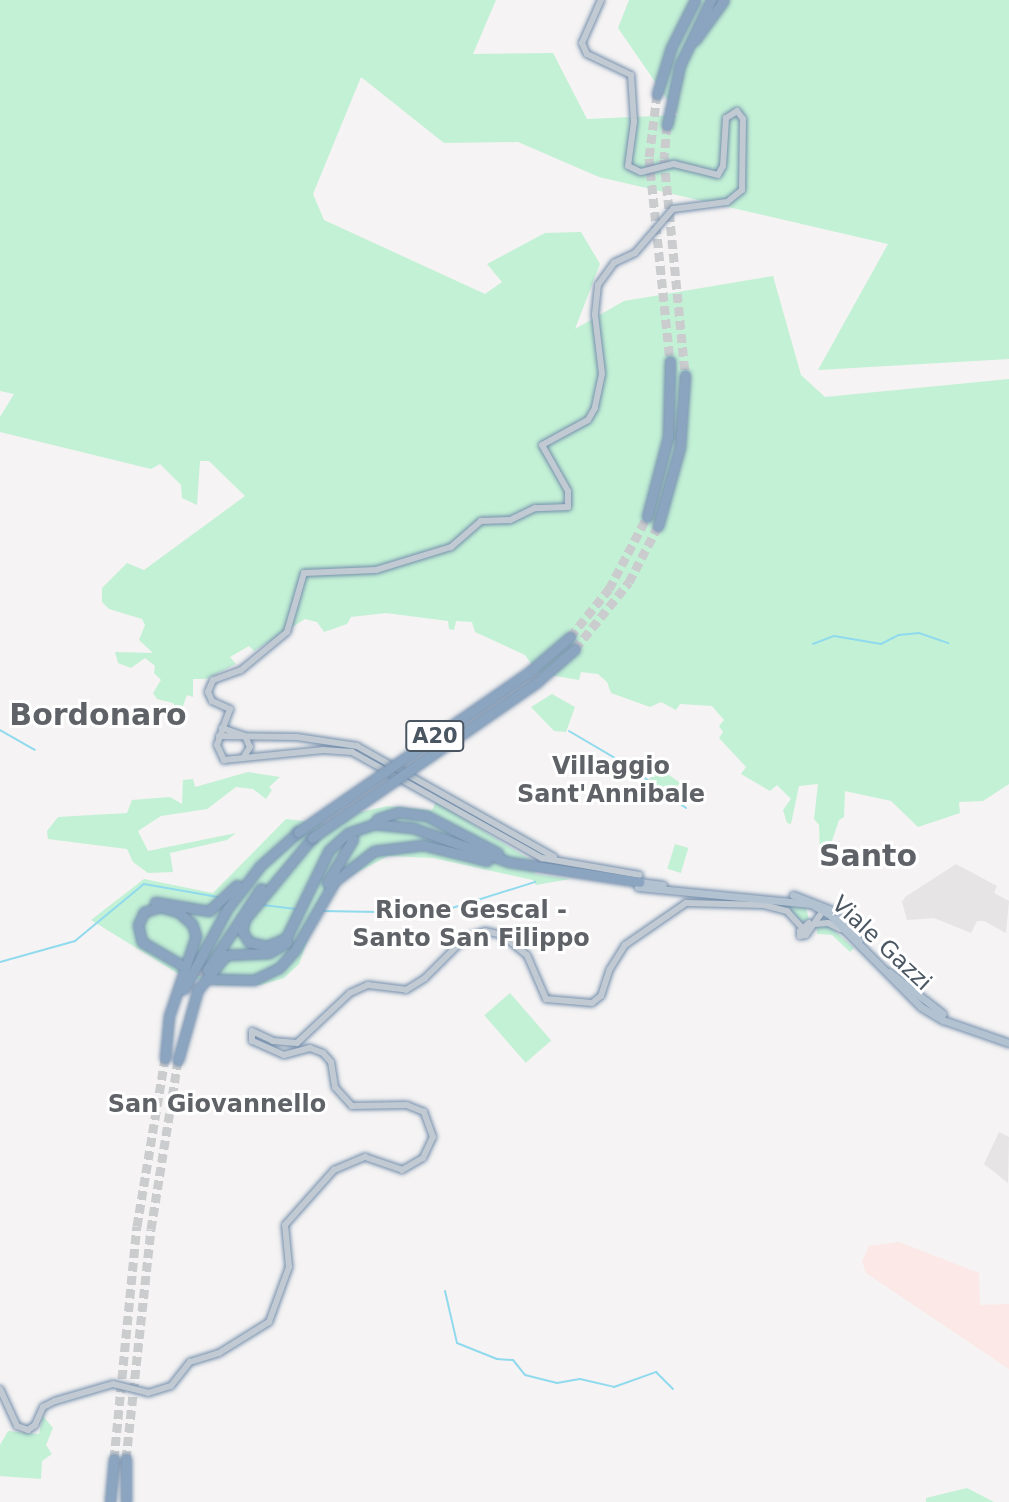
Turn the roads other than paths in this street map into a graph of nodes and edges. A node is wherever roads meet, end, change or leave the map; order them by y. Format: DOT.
graph roads {
  1 [pos="601,0"];
  2 [pos="689,0"];
  3 [pos="695,0"];
  4 [pos="711,0"];
  5 [pos="724,0"];
  6 [pos="685,52"];
  7 [pos="667,125"];
  8 [pos="670,361"];
  9 [pos="685,375"];
  10 [pos="648,514"];
  11 [pos="660,521"];
  12 [pos="570,637"];
  13 [pos="575,649"];
  14 [pos="222,728"];
  15 [pos="243,733"];
  16 [pos="219,736"];
  17 [pos="243,758"];
  18 [pos="377,819"];
  19 [pos="312,838"];
  20 [pos="353,839"];
  21 [pos="284,841"];
  22 [pos="532,865"];
  23 [pos="511,867"];
  24 [pos="623,871"];
  25 [pos="639,881"];
  26 [pos="823,910"];
  27 [pos="812,925"];
  28 [pos="842,929"];
  29 [pos="197,991"];
  30 [pos="1009,1041"];
  31 [pos="178,1060"];
  32 [pos="0,1389"];
  33 [pos="114,1459"];
  34 [pos="127,1459"];
  35 [pos="112,1502"];
  36 [pos="128,1502"];
  1 -- 14 [label="street"];
  2 -- 3 [label="highway"];
  4 -- 6 [label="highway"];
  5 -- 6 [label="highway"];
  6 -- 7 [label="highway"];
  8 -- 10 [label="highway"];
  9 -- 11 [label="highway"];
  12 -- 21 [label="highway, A20, bridge"];
  13 -- 19 [label="highway, A20, bridge"];
  14 -- 15 [label="street"];
  14 -- 16 [label="street"];
  15 -- 16 [label="street"];
  15 -- 17 [label="street"];
  15 -- 24 [label="street"];
  16 -- 17 [label="street"];
  17 -- 24 [label="street"];
  18 -- 22 [label="highway"];
  19 -- 22 [label="highway"];
  19 -- 29 [label="highway, A20"];
  20 -- 23 [label="highway"];
  21 -- 21 [label="highway, A20"];
  22 -- 25 [label="highway"];
  23 -- 25 [label="highway"];
  23 -- 29 [label="highway"];
  24 -- 25 [label="street"];
  25 -- 26 [label="main road, Viale Gazzi"];
  26 -- 27 [label="street"];
  26 -- 28 [label="main road, Viale Gazzi"];
  26 -- 30 [label="main road, Viale Gazzi"];
  27 -- 28 [label="street"];
  27 -- 32 [label="street"];
  28 -- 30 [label="main road, Viale Gazzi"];
  29 -- 31 [label="highway, A20"];
  33 -- 35 [label="highway"];
  34 -- 36 [label="highway"];
}
